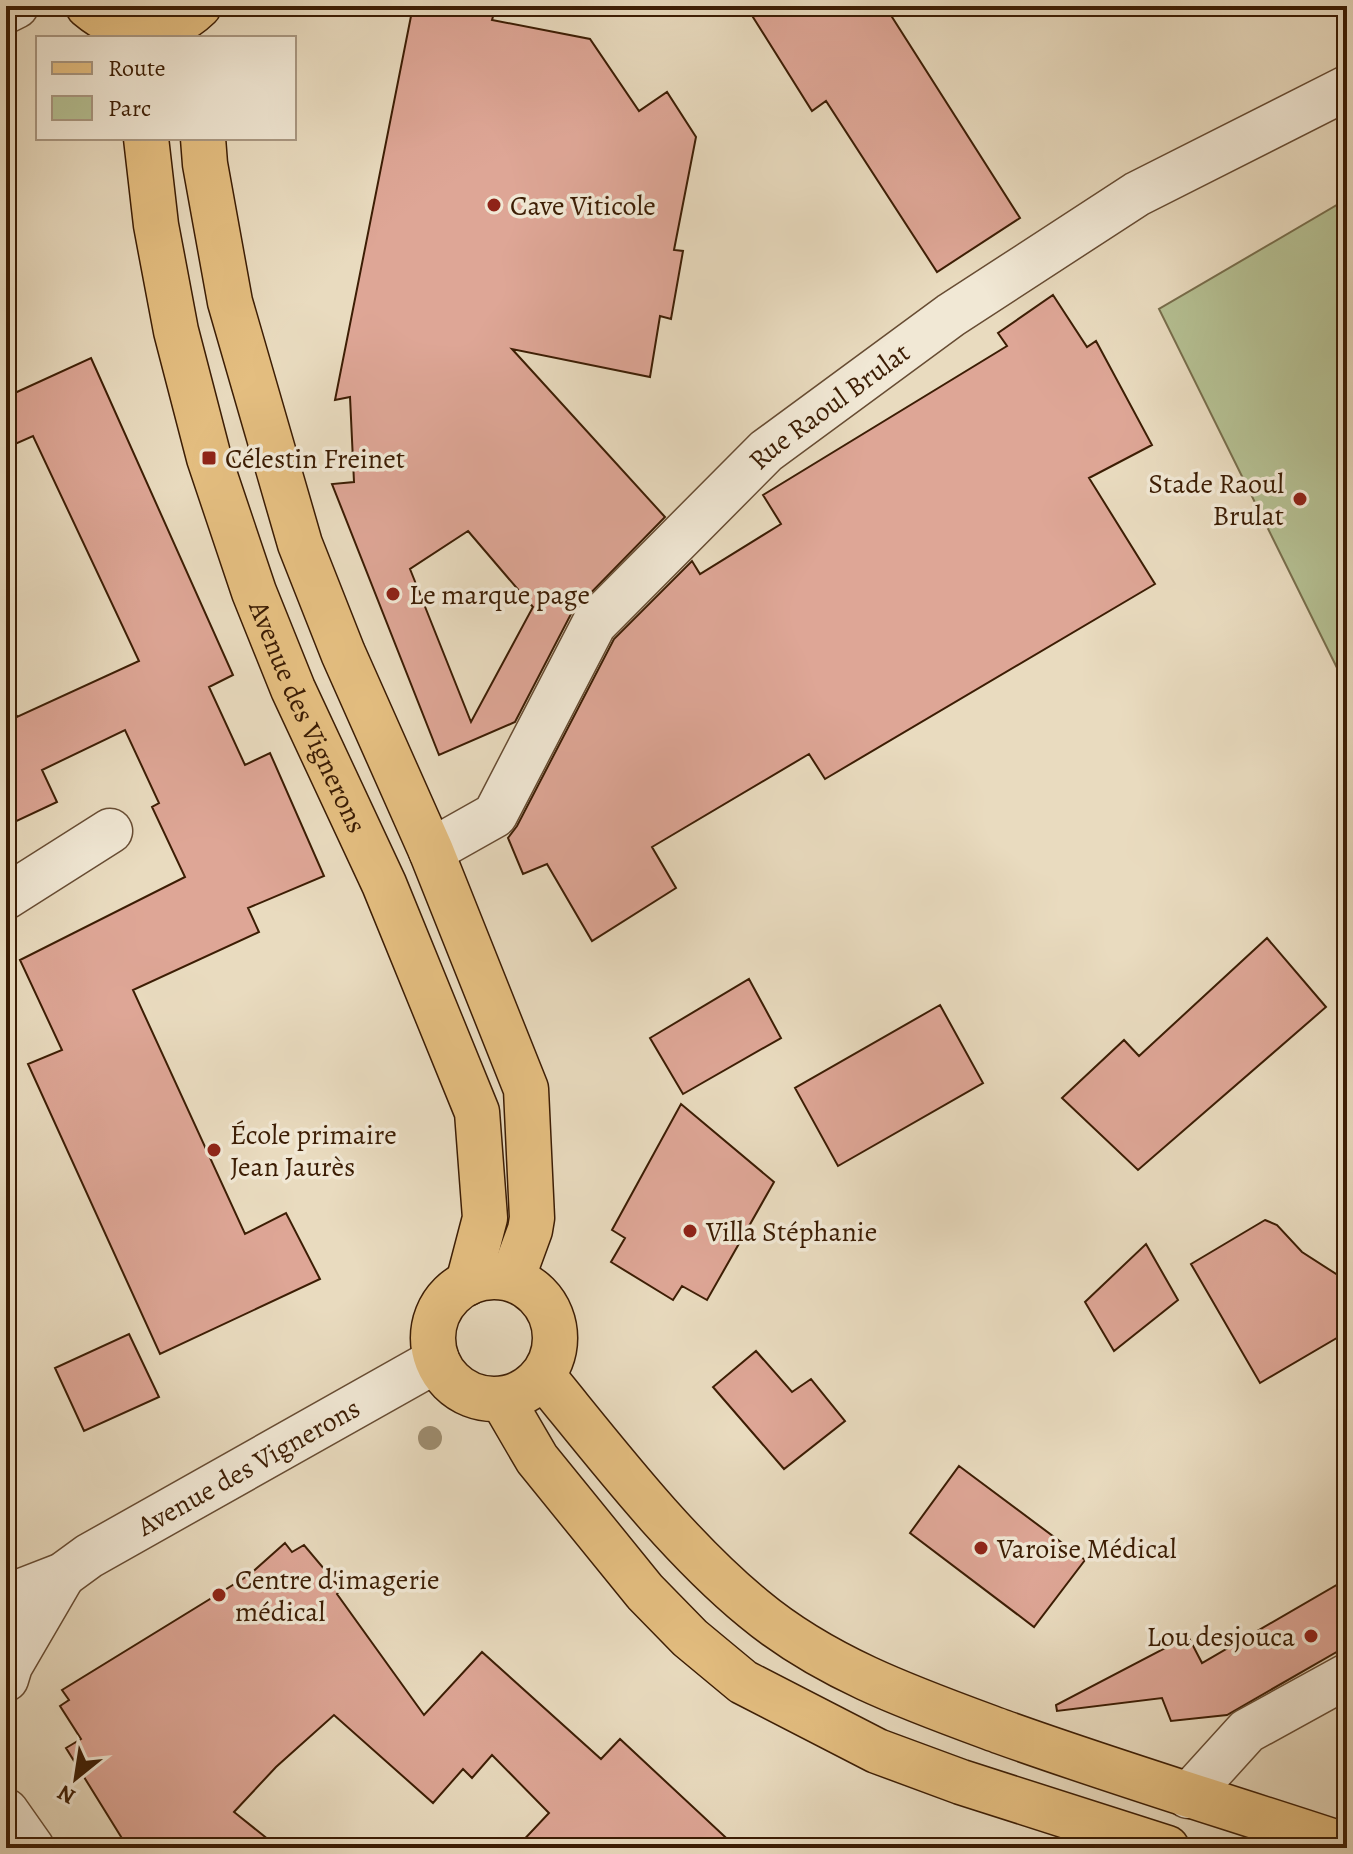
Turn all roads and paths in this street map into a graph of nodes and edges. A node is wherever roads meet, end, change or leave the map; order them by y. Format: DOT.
graph roads {
  1 [pos="16,6"];
  2 [pos="6,11"];
  3 [pos="197,18"];
  4 [pos="112,24"];
  5 [pos="1347,88"];
  6 [pos="146,140"];
  7 [pos="203,140"];
  8 [pos="110,831"];
  9 [pos="431,851"];
  10 [pos="6,897"];
  11 [pos="512,1279"];
  12 [pos="468,1283"];
  13 [pos="437,1360"];
  14 [pos="543,1376"];
  15 [pos="502,1399"];
  16 [pos="63,1575"];
  17 [pos="6,1597"];
  18 [pos="10,1652"];
  19 [pos="1347,1676"];
  20 [pos="1188,1796"];
  21 [pos="6,1811"];
  22 [pos="1347,1846"];
  23 [pos="32,1848"];
  24 [pos="1167,1848"];
  1 -- 2 [label="street"];
  3 -- 4 [label="main road"];
  5 -- 9 [label="street, Rue Raoul Brulat"];
  6 -- 12 [label="main road, Avenue des Vignerons"];
  7 -- 9 [label="main road, Avenue des Vignerons"];
  8 -- 10 [label="street"];
  9 -- 11 [label="main road, Avenue des Vignerons"];
  11 -- 12 [label="main road"];
  11 -- 14 [label="main road"];
  12 -- 13 [label="main road"];
  13 -- 15 [label="main road"];
  13 -- 16 [label="street, Avenue des Vignerons"];
  14 -- 15 [label="main road"];
  14 -- 20 [label="main road"];
  15 -- 24 [label="main road"];
  16 -- 17 [label="street, Avenue des Vignerons"];
  16 -- 18 [label="street, Avenue des Vignerons"];
  19 -- 20 [label="street"];
  20 -- 22 [label="main road"];
  21 -- 23 [label="street"];
}
